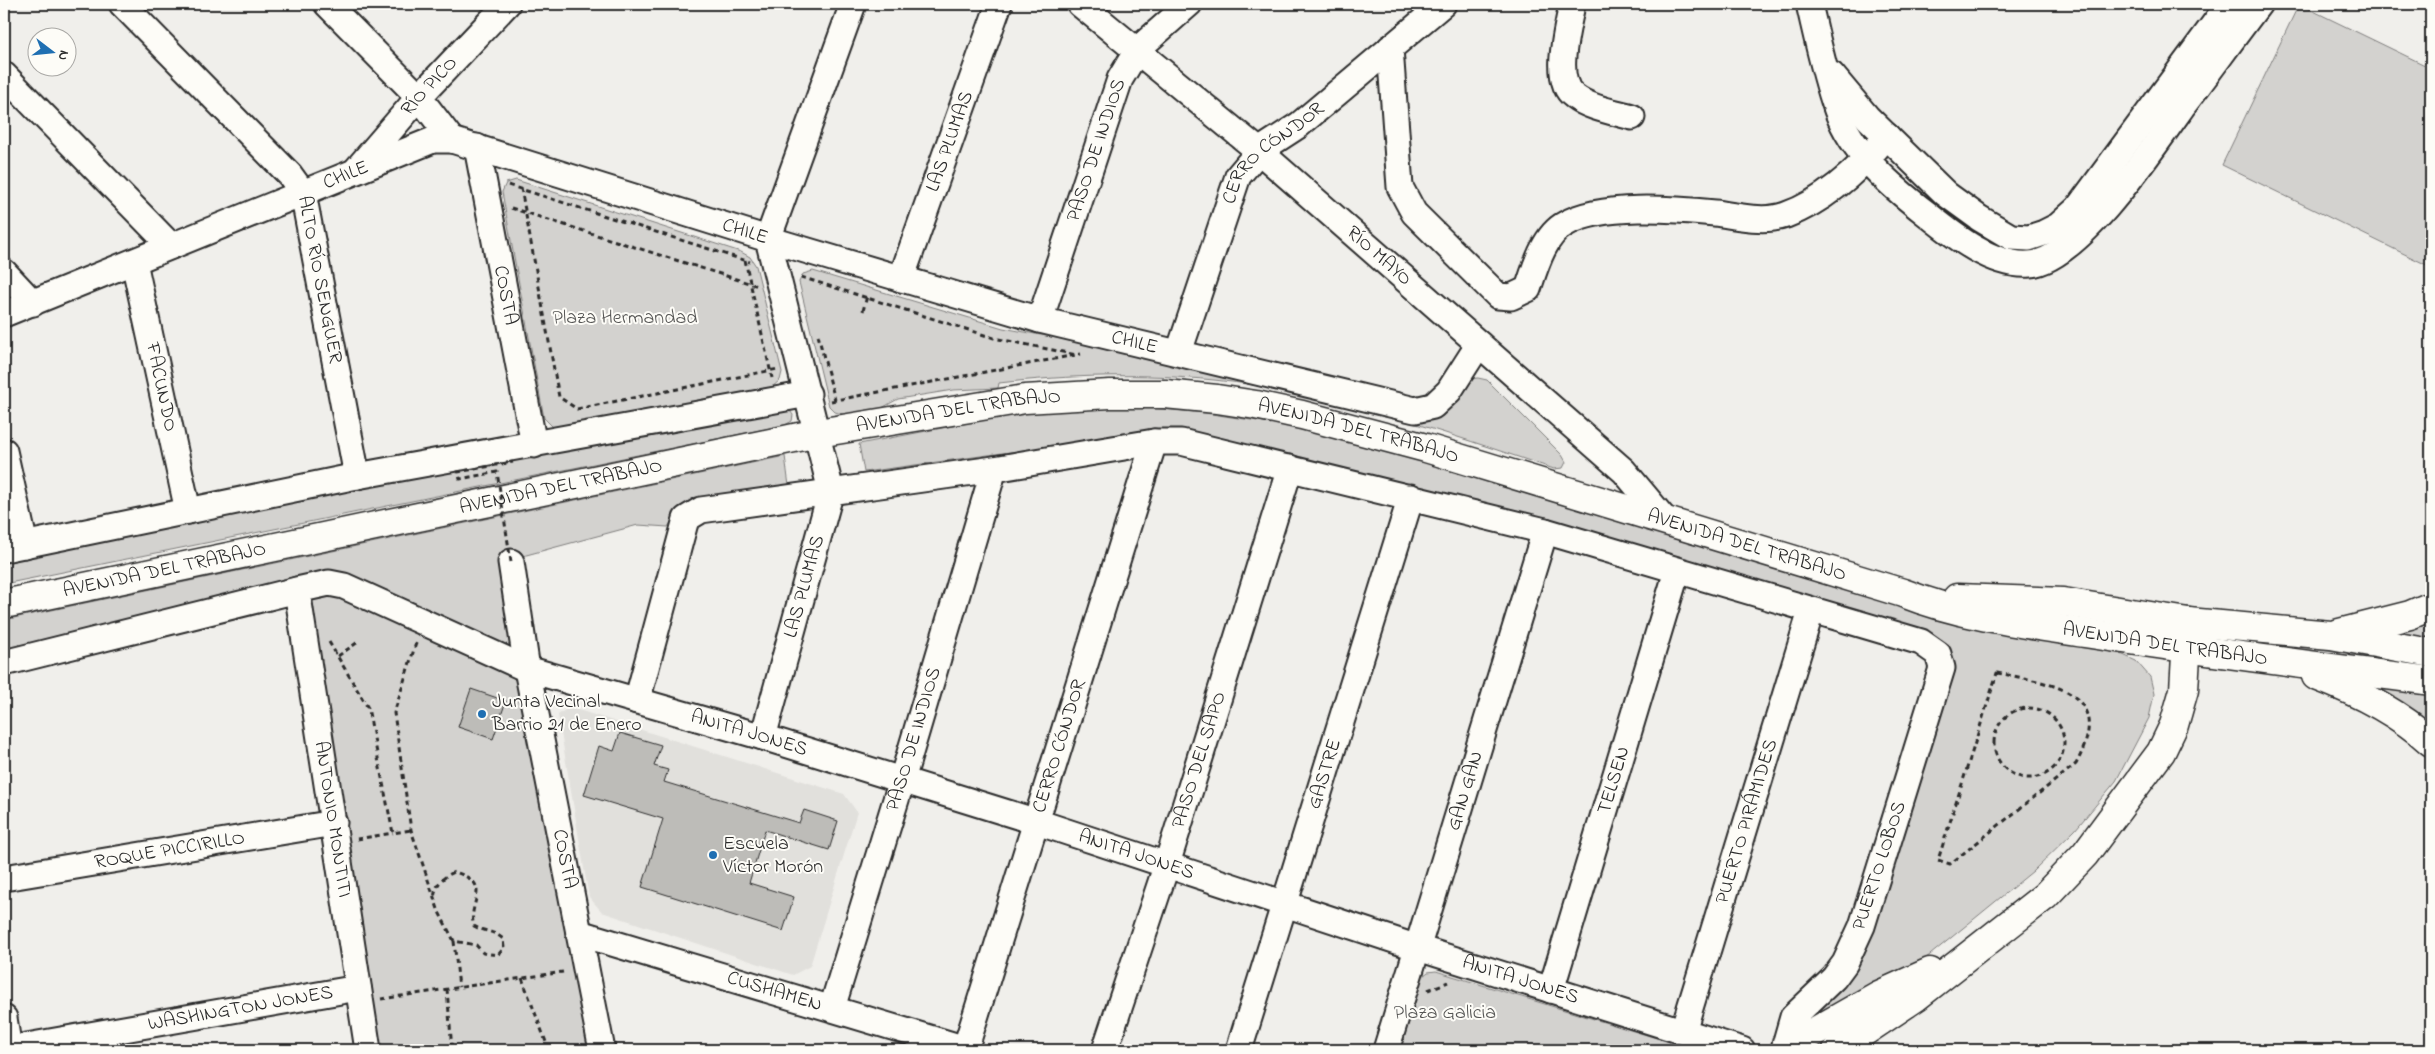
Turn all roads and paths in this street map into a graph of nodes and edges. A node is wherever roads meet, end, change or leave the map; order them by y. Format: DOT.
graph roads {
  1 [pos="122,4"];
  2 [pos="327,4"];
  3 [pos="507,4"];
  4 [pos="853,4"];
  5 [pos="999,4"];
  6 [pos="1080,4"];
  7 [pos="1189,4"];
  8 [pos="1442,4"];
  9 [pos="1572,4"];
  10 [pos="1809,4"];
  11 [pos="2229,4"];
  12 [pos="2259,4"];
  13 [pos="1390,48"];
  14 [pos="1138,50"];
  15 [pos="1825,64"];
  16 [pos="4,75"];
  17 [pos="419,97"];
  18 [pos="1632,117"];
  19 [pos="1887,136"];
  20 [pos="452,140"];
  21 [pos="477,147"];
  22 [pos="1259,151"];
  23 [pos="515,158"];
  24 [pos="1868,159"];
  25 [pos="355,172"];
  26 [pos="303,193"];
  27 [pos="487,201"];
  28 [pos="526,213"];
  29 [pos="738,230"];
  30 [pos="768,239"];
  31 [pos="171,246"];
  32 [pos="134,262"];
  33 [pos="4,272"];
  34 [pos="902,279"];
  35 [pos="751,284"];
  36 [pos="782,294"];
  37 [pos="34,303"];
  38 [pos="4,314"];
  39 [pos="1040,320"];
  40 [pos="1478,344"];
  41 [pos="1179,352"];
  42 [pos="800,364"];
  43 [pos="770,370"];
  44 [pos="808,394"];
  45 [pos="777,400"];
  46 [pos="818,433"];
  47 [pos="1154,442"];
  48 [pos="534,445"];
  49 [pos="4,451"];
  50 [pos="513,462"];
  51 [pos="1290,468"];
  52 [pos="994,469"];
  53 [pos="357,476"];
  54 [pos="831,491"];
  55 [pos="1411,497"];
  56 [pos="188,511"];
  57 [pos="1665,520"];
  58 [pos="1545,531"];
  59 [pos="14,547"];
  60 [pos="510,562"];
  61 [pos="1677,571"];
  62 [pos="297,590"];
  63 [pos="1903,593"];
  64 [pos="4,604"];
  65 [pos="2431,606"];
  66 [pos="1811,612"];
  67 [pos="423,621"];
  68 [pos="2188,622"];
  69 [pos="2331,635"];
  70 [pos="327,639"];
  71 [pos="358,642"];
  72 [pos="2185,649"];
  73 [pos="2431,652"];
  74 [pos="338,656"];
  75 [pos="2268,659"];
  76 [pos="4,663"];
  77 [pos="527,669"];
  78 [pos="2431,681"];
  79 [pos="638,701"];
  80 [pos="762,738"];
  81 [pos="2431,742"];
  82 [pos="2051,772"];
  83 [pos="902,780"];
  84 [pos="2056,780"];
  85 [pos="1037,822"];
  86 [pos="411,830"];
  87 [pos="335,832"];
  88 [pos="393,833"];
  89 [pos="1167,864"];
  90 [pos="4,878"];
  91 [pos="434,900"];
  92 [pos="1284,904"];
  93 [pos="579,933"];
  94 [pos="454,941"];
  95 [pos="1418,948"];
  96 [pos="1968,955"];
  97 [pos="586,967"];
  98 [pos="522,978"];
  99 [pos="1455,984"];
  100 [pos="459,988"];
  101 [pos="447,989"];
  102 [pos="1551,990"];
  103 [pos="1424,992"];
  104 [pos="366,994"];
  105 [pos="832,1008"];
  106 [pos="4,1018"];
  107 [pos="1683,1032"];
  108 [pos="1787,1048"];
  109 [pos="7,1050"];
  110 [pos="368,1050"];
  111 [pos="452,1050"];
  112 [pos="549,1050"];
  113 [pos="602,1050"];
  114 [pos="966,1050"];
  115 [pos="1106,1050"];
  116 [pos="1239,1050"];
  117 [pos="1386,1050"];
  118 [pos="1742,1050"];
  119 [pos="1837,1050"];
  1 -- 26 [label="street, ALTO RÍO SENGUER"];
  2 -- 17 [label="street"];
  3 -- 17 [label="street, RÍO PICO"];
  4 -- 30 [label="street"];
  5 -- 34 [label="street, LAS PLUMAS"];
  6 -- 14 [label="street, RÍO MAYO"];
  7 -- 14 [label="street, PASO DE INDIOS"];
  8 -- 13 [label="street, CERRO CÓNDOR"];
  9 -- 18 [label="street"];
  10 -- 15 [label="street"];
  11 -- 19 [label="street"];
  12 -- 24 [label="street"];
  13 -- 22 [label="street, CERRO CÓNDOR"];
  13 -- 24 [label="street"];
  14 -- 22 [label="street, RÍO MAYO"];
  14 -- 39 [label="street, PASO DE INDIOS"];
  15 -- 19 [label="street"];
  15 -- 24 [label="street"];
  16 -- 31 [label="street"];
  17 -- 20 [label="street"];
  17 -- 25 [label="street, RÍO PICO"];
  19 -- 24 [label="street"];
  20 -- 21 [label="street, CHILE"];
  20 -- 25 [label="street, CHILE"];
  21 -- 23 [label="street, CHILE"];
  21 -- 27 [label="street, COSTA"];
  22 -- 40 [label="street, RÍO MAYO"];
  22 -- 41 [label="street, CERRO CÓNDOR"];
  23 -- 28 [label="path"];
  23 -- 29 [label="street, CHILE"];
  25 -- 26 [label="street, CHILE"];
  26 -- 31 [label="street, CHILE"];
  26 -- 53 [label="street, ALTO RÍO SENGUER"];
  27 -- 28 [label="path"];
  27 -- 48 [label="street, COSTA"];
  28 -- 35 [label="path"];
  28 -- 43 [label="path"];
  29 -- 30 [label="street, CHILE"];
  29 -- 35 [label="path"];
  30 -- 34 [label="street, CHILE"];
  30 -- 36 [label="street, LAS PLUMAS"];
  31 -- 32 [label="street, CHILE"];
  32 -- 37 [label="street, CHILE"];
  32 -- 56 [label="street, FACUNDO"];
  33 -- 37 [label="street"];
  34 -- 39 [label="street, CHILE"];
  35 -- 36 [label="path"];
  35 -- 43 [label="path"];
  36 -- 42 [label="street, LAS PLUMAS"];
  37 -- 38 [label="street, CHILE"];
  39 -- 41 [label="street, CHILE"];
  40 -- 41 [label="street, CHILE"];
  40 -- 57 [label="street, RÍO MAYO"];
  42 -- 43 [label="path"];
  42 -- 44 [label="street, LAS PLUMAS"];
  43 -- 45 [label="path"];
  44 -- 45 [label="street"];
  44 -- 46 [label="street, LAS PLUMAS"];
  45 -- 48 [label="street"];
  46 -- 54 [label="street, LAS PLUMAS"];
  46 -- 57 [label="main road, AVENIDA DEL TRABAJO"];
  46 -- 64 [label="main road, AVENIDA DEL TRABAJO"];
  47 -- 51 [label="street"];
  47 -- 52 [label="street"];
  47 -- 85 [label="street, CERRO CÓNDOR"];
  48 -- 53 [label="street"];
  49 -- 59 [label="street"];
  50 -- 60 [label="path, bridge"];
  51 -- 55 [label="street"];
  51 -- 89 [label="street, PASO DEL SAPO"];
  52 -- 54 [label="street"];
  52 -- 83 [label="street, PASO DE INDIOS"];
  53 -- 56 [label="street"];
  54 -- 79 [label="street"];
  54 -- 80 [label="street, LAS PLUMAS"];
  55 -- 58 [label="street"];
  55 -- 92 [label="street, GASTRE"];
  56 -- 59 [label="street"];
  57 -- 63 [label="main road, AVENIDA DEL TRABAJO"];
  58 -- 61 [label="street"];
  58 -- 95 [label="street, GAN GAN"];
  60 -- 77 [label="street, COSTA"];
  61 -- 66 [label="street"];
  61 -- 102 [label="street, TELSEN"];
  62 -- 67 [label="street"];
  62 -- 76 [label="street"];
  62 -- 87 [label="street, ANTONIO MONTITI"];
  63 -- 68 [label="main road, AVENIDA DEL TRABAJO"];
  63 -- 72 [label="main road, AVENIDA DEL TRABAJO"];
  65 -- 69 [label="main road"];
  66 -- 107 [label="street, PUERTO PIRÁMIDES"];
  66 -- 108 [label="street, PUERTO LOBOS"];
  67 -- 77 [label="street"];
  67 -- 86 [label="path"];
  68 -- 69 [label="main road, AVENIDA DEL TRABAJO"];
  68 -- 72 [label="main road"];
  69 -- 73 [label="main road, AVENIDA DEL TRABAJO"];
  70 -- 74 [label="path"];
  71 -- 74 [label="path"];
  72 -- 75 [label="main road, AVENIDA DEL TRABAJO"];
  72 -- 96 [label="main road"];
  74 -- 88 [label="path"];
  75 -- 78 [label="main road, AVENIDA DEL TRABAJO"];
  75 -- 81 [label="main road"];
  77 -- 79 [label="street, ANITA JONES"];
  77 -- 93 [label="street, COSTA"];
  79 -- 80 [label="street, ANITA JONES"];
  80 -- 83 [label="street, ANITA JONES"];
  82 -- 82 [label="path"];
  82 -- 84 [label="path"];
  83 -- 85 [label="street, ANITA JONES"];
  83 -- 105 [label="street, PASO DE INDIOS"];
  84 -- 84 [label="path"];
  85 -- 89 [label="street, ANITA JONES"];
  85 -- 114 [label="street, CERRO CÓNDOR"];
  86 -- 88 [label="path"];
  86 -- 91 [label="path"];
  87 -- 88 [label="path"];
  87 -- 90 [label="street, ROQUE PICCIRILLO"];
  87 -- 104 [label="street, ANTONIO MONTITI"];
  89 -- 92 [label="street, ANITA JONES"];
  89 -- 115 [label="street, PASO DEL SAPO"];
  91 -- 94 [label="path"];
  91 -- 94 [label="path"];
  92 -- 95 [label="street, ANITA JONES"];
  92 -- 116 [label="street, GASTRE"];
  93 -- 97 [label="street, COSTA"];
  93 -- 105 [label="street, CUSHAMEN"];
  94 -- 100 [label="path"];
  95 -- 102 [label="street, ANITA JONES"];
  95 -- 117 [label="street, GAN GAN"];
  96 -- 108 [label="main road"];
  96 -- 119 [label="main road"];
  97 -- 98 [label="path"];
  97 -- 113 [label="street, COSTA"];
  98 -- 100 [label="path"];
  98 -- 112 [label="path"];
  99 -- 103 [label="path"];
  100 -- 101 [label="path"];
  101 -- 104 [label="path"];
  101 -- 111 [label="path"];
  102 -- 107 [label="street, ANITA JONES"];
  104 -- 109 [label="street, WASHINGTON JONES"];
  104 -- 110 [label="street, ANTONIO MONTITI"];
  105 -- 114 [label="street, CUSHAMEN"];
  106 -- 109 [label="street"];
  107 -- 118 [label="street, ANITA JONES"];
}
